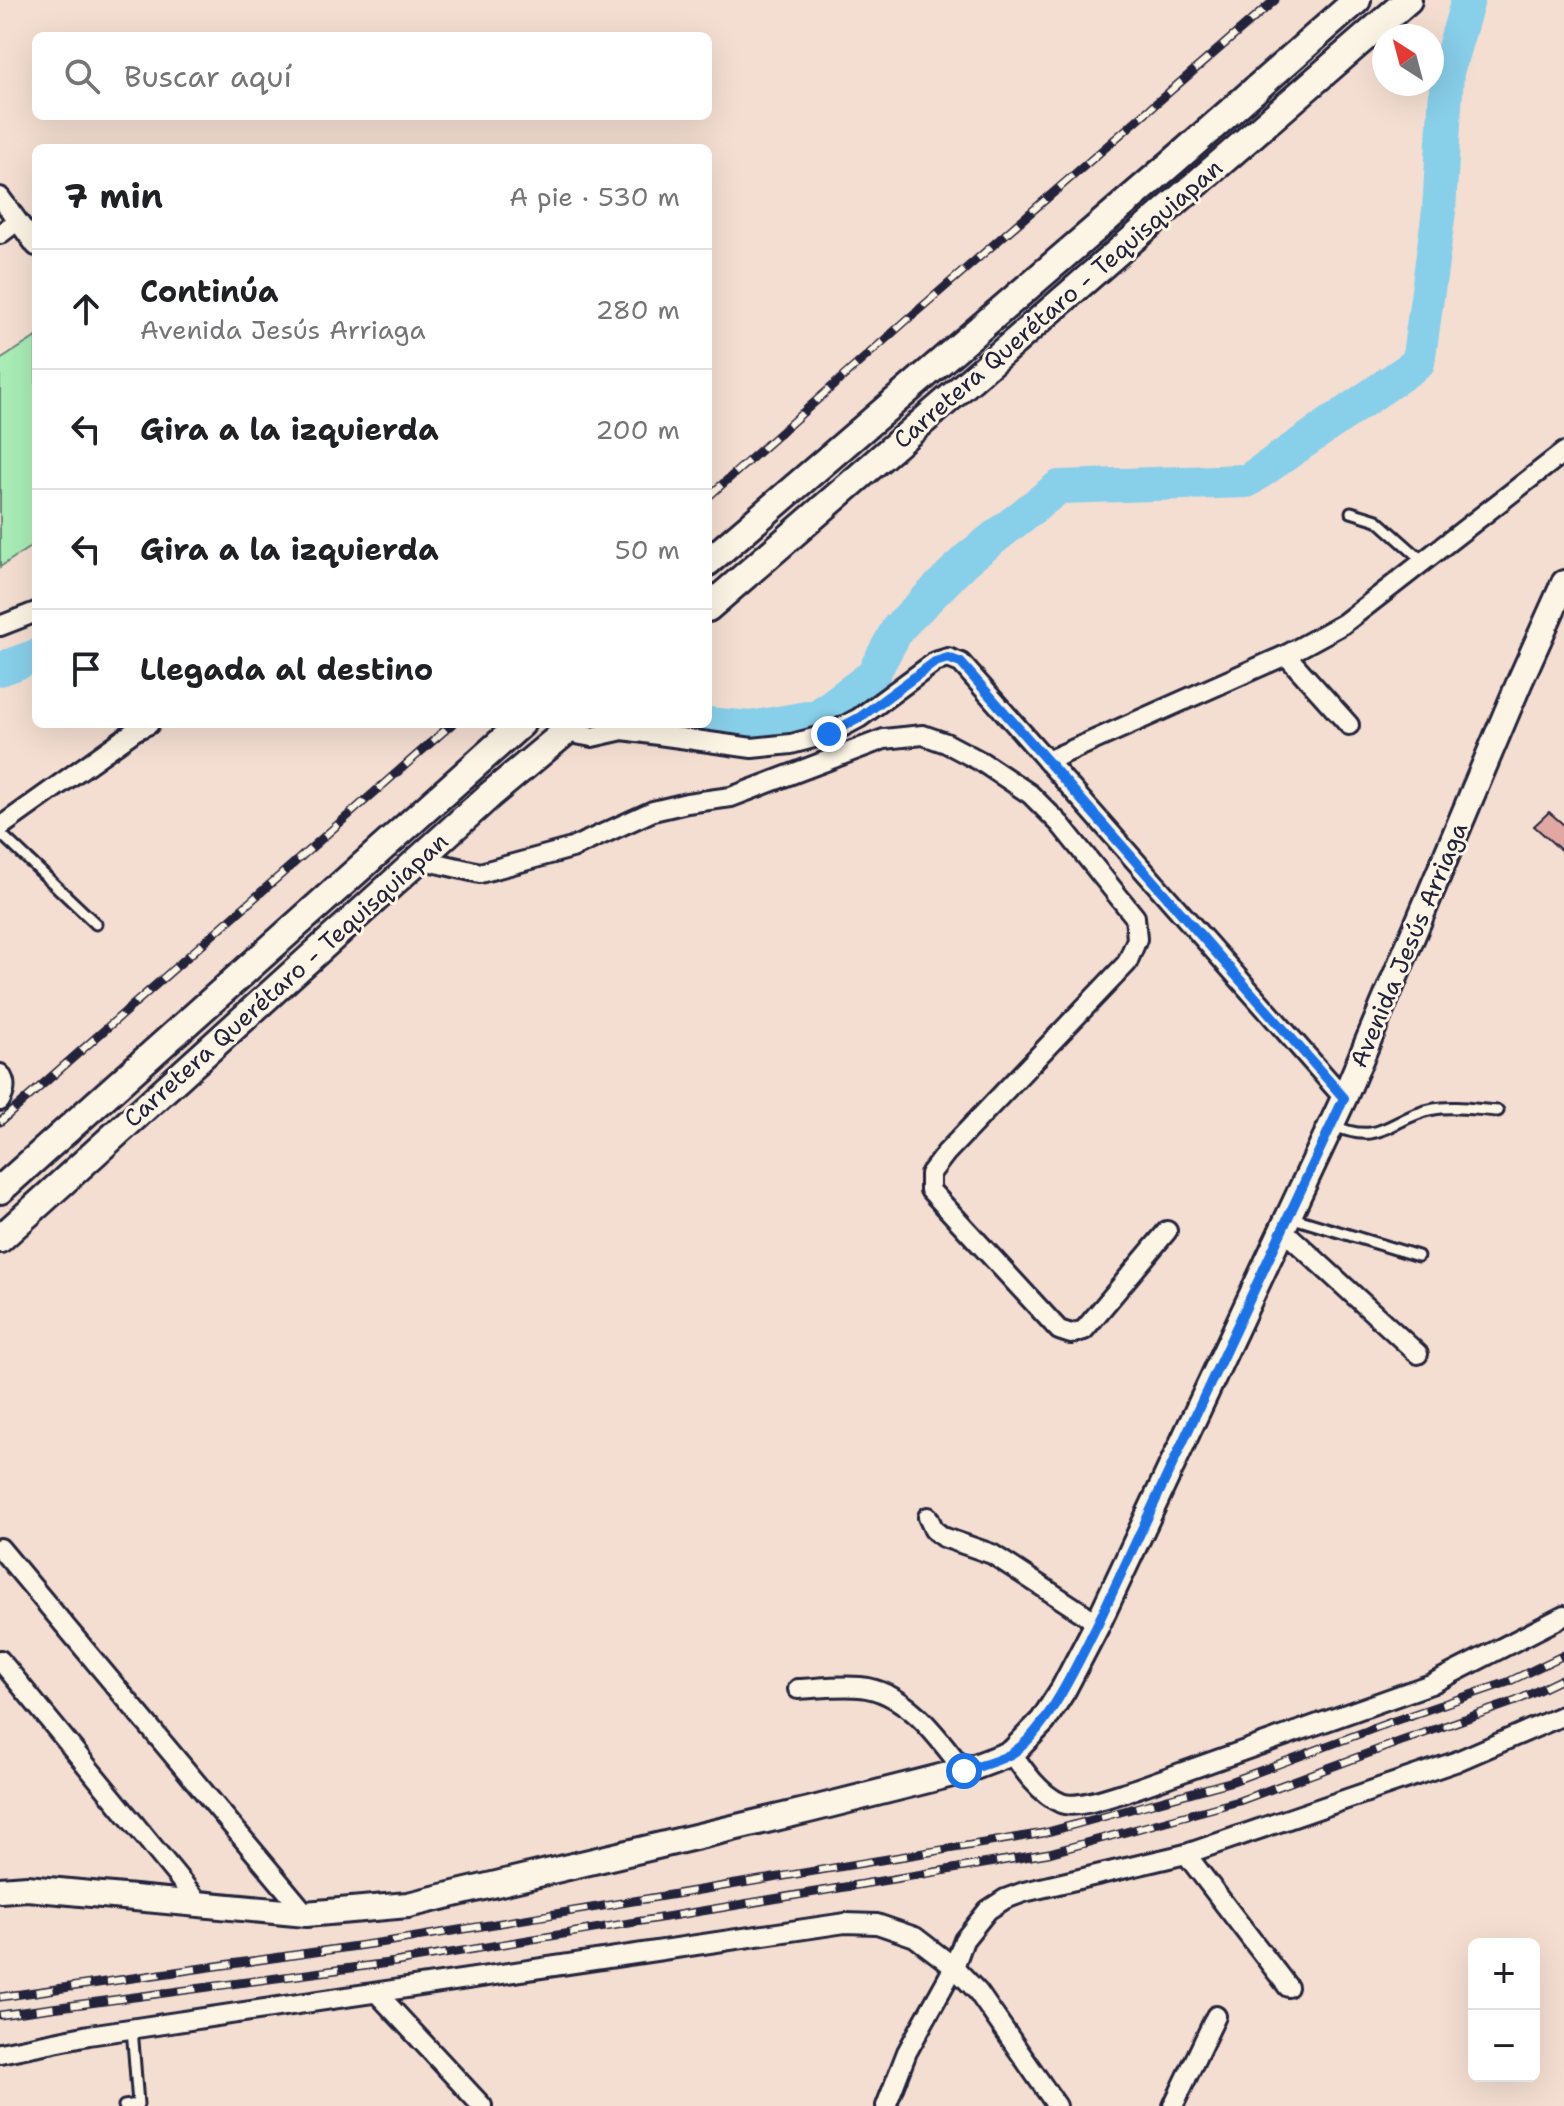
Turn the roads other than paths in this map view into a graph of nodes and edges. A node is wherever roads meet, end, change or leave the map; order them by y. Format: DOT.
graph roads {
  1 [pos="1357,0"];
  2 [pos="1408,0"];
  3 [pos="0,197"];
  4 [pos="17,221"];
  5 [pos="0,234"];
  6 [pos="32,241"];
  7 [pos="1564,452"];
  8 [pos="1351,512"];
  9 [pos="712,559"];
  10 [pos="1423,561"];
  11 [pos="1564,583"];
  12 [pos="712,605"];
  13 [pos="32,614"];
  14 [pos="0,626"];
  15 [pos="1286,655"];
  16 [pos="1349,725"];
  17 [pos="140,728"];
  18 [pos="517,728"];
  19 [pos="571,728"];
  20 [pos="1047,761"];
  21 [pos="0,827"];
  22 [pos="0,833"];
  23 [pos="419,859"];
  24 [pos="96,924"];
  25 [pos="0,1074"];
  26 [pos="1344,1098"];
  27 [pos="0,1101"];
  28 [pos="1498,1111"];
  29 [pos="1332,1125"];
  30 [pos="0,1190"];
  31 [pos="1287,1224"];
  32 [pos="1167,1231"];
  33 [pos="0,1239"];
  34 [pos="1418,1256"];
  35 [pos="1418,1354"];
  36 [pos="928,1517"];
  37 [pos="0,1548"];
  38 [pos="1564,1616"];
  39 [pos="1098,1623"];
  40 [pos="0,1660"];
  41 [pos="798,1689"];
  42 [pos="1564,1715"];
  43 [pos="1012,1753"];
  44 [pos="964,1771"];
  45 [pos="1186,1854"];
  46 [pos="0,1890"];
  47 [pos="200,1904"];
  48 [pos="306,1914"];
  49 [pos="954,1967"];
  50 [pos="1288,1987"];
  51 [pos="377,1993"];
  52 [pos="1216,2016"];
  53 [pos="132,2028"];
  54 [pos="0,2053"];
  55 [pos="139,2105"];
  56 [pos="124,2106"];
  57 [pos="482,2106"];
  58 [pos="886,2106"];
  59 [pos="1057,2106"];
  60 [pos="1173,2106"];
  1 -- 9 [label="main road, Carretera Querétaro - Tequisquiapan"];
  2 -- 12 [label="main road, Carretera Querétaro - Tequisquiapan"];
  3 -- 4 [label="street"];
  4 -- 5 [label="street"];
  4 -- 6 [label="street"];
  7 -- 10 [label="street"];
  8 -- 10 [label="lane"];
  10 -- 15 [label="street"];
  11 -- 26 [label="street, Avenida Jesús Arriaga"];
  13 -- 14 [label="street"];
  15 -- 16 [label="street"];
  15 -- 20 [label="street"];
  17 -- 21 [label="street"];
  18 -- 30 [label="main road, Carretera Querétaro - Tequisquiapan"];
  19 -- 20 [label="street"];
  19 -- 23 [label="main road, Carretera Querétaro - Tequisquiapan"];
  20 -- 26 [label="street"];
  22 -- 24 [label="lane"];
  23 -- 32 [label="street"];
  23 -- 33 [label="main road, Carretera Querétaro - Tequisquiapan"];
  25 -- 27 [label="street"];
  26 -- 29 [label="street, Avenida Jesús Arriaga"];
  28 -- 29 [label="lane"];
  29 -- 31 [label="street, Avenida Jesús Arriaga"];
  31 -- 34 [label="lane"];
  31 -- 35 [label="street"];
  31 -- 39 [label="street, Avenida Jesús Arriaga"];
  36 -- 39 [label="street"];
  37 -- 48 [label="street"];
  38 -- 43 [label="street"];
  39 -- 43 [label="street, Avenida Jesús Arriaga"];
  40 -- 47 [label="street"];
  41 -- 44 [label="street"];
  42 -- 45 [label="street"];
  43 -- 44 [label="street, Avenida Jesús Arriaga"];
  44 -- 48 [label="street, Avenida Jesús Arriaga"];
  45 -- 49 [label="street"];
  45 -- 50 [label="street"];
  46 -- 47 [label="street, Avenida Jesús Arriaga"];
  47 -- 48 [label="street, Avenida Jesús Arriaga"];
  49 -- 51 [label="street"];
  49 -- 58 [label="street"];
  49 -- 59 [label="street"];
  51 -- 53 [label="street"];
  51 -- 57 [label="street"];
  52 -- 60 [label="street"];
  53 -- 54 [label="street"];
  53 -- 55 [label="lane"];
  55 -- 56 [label="lane"];
}
